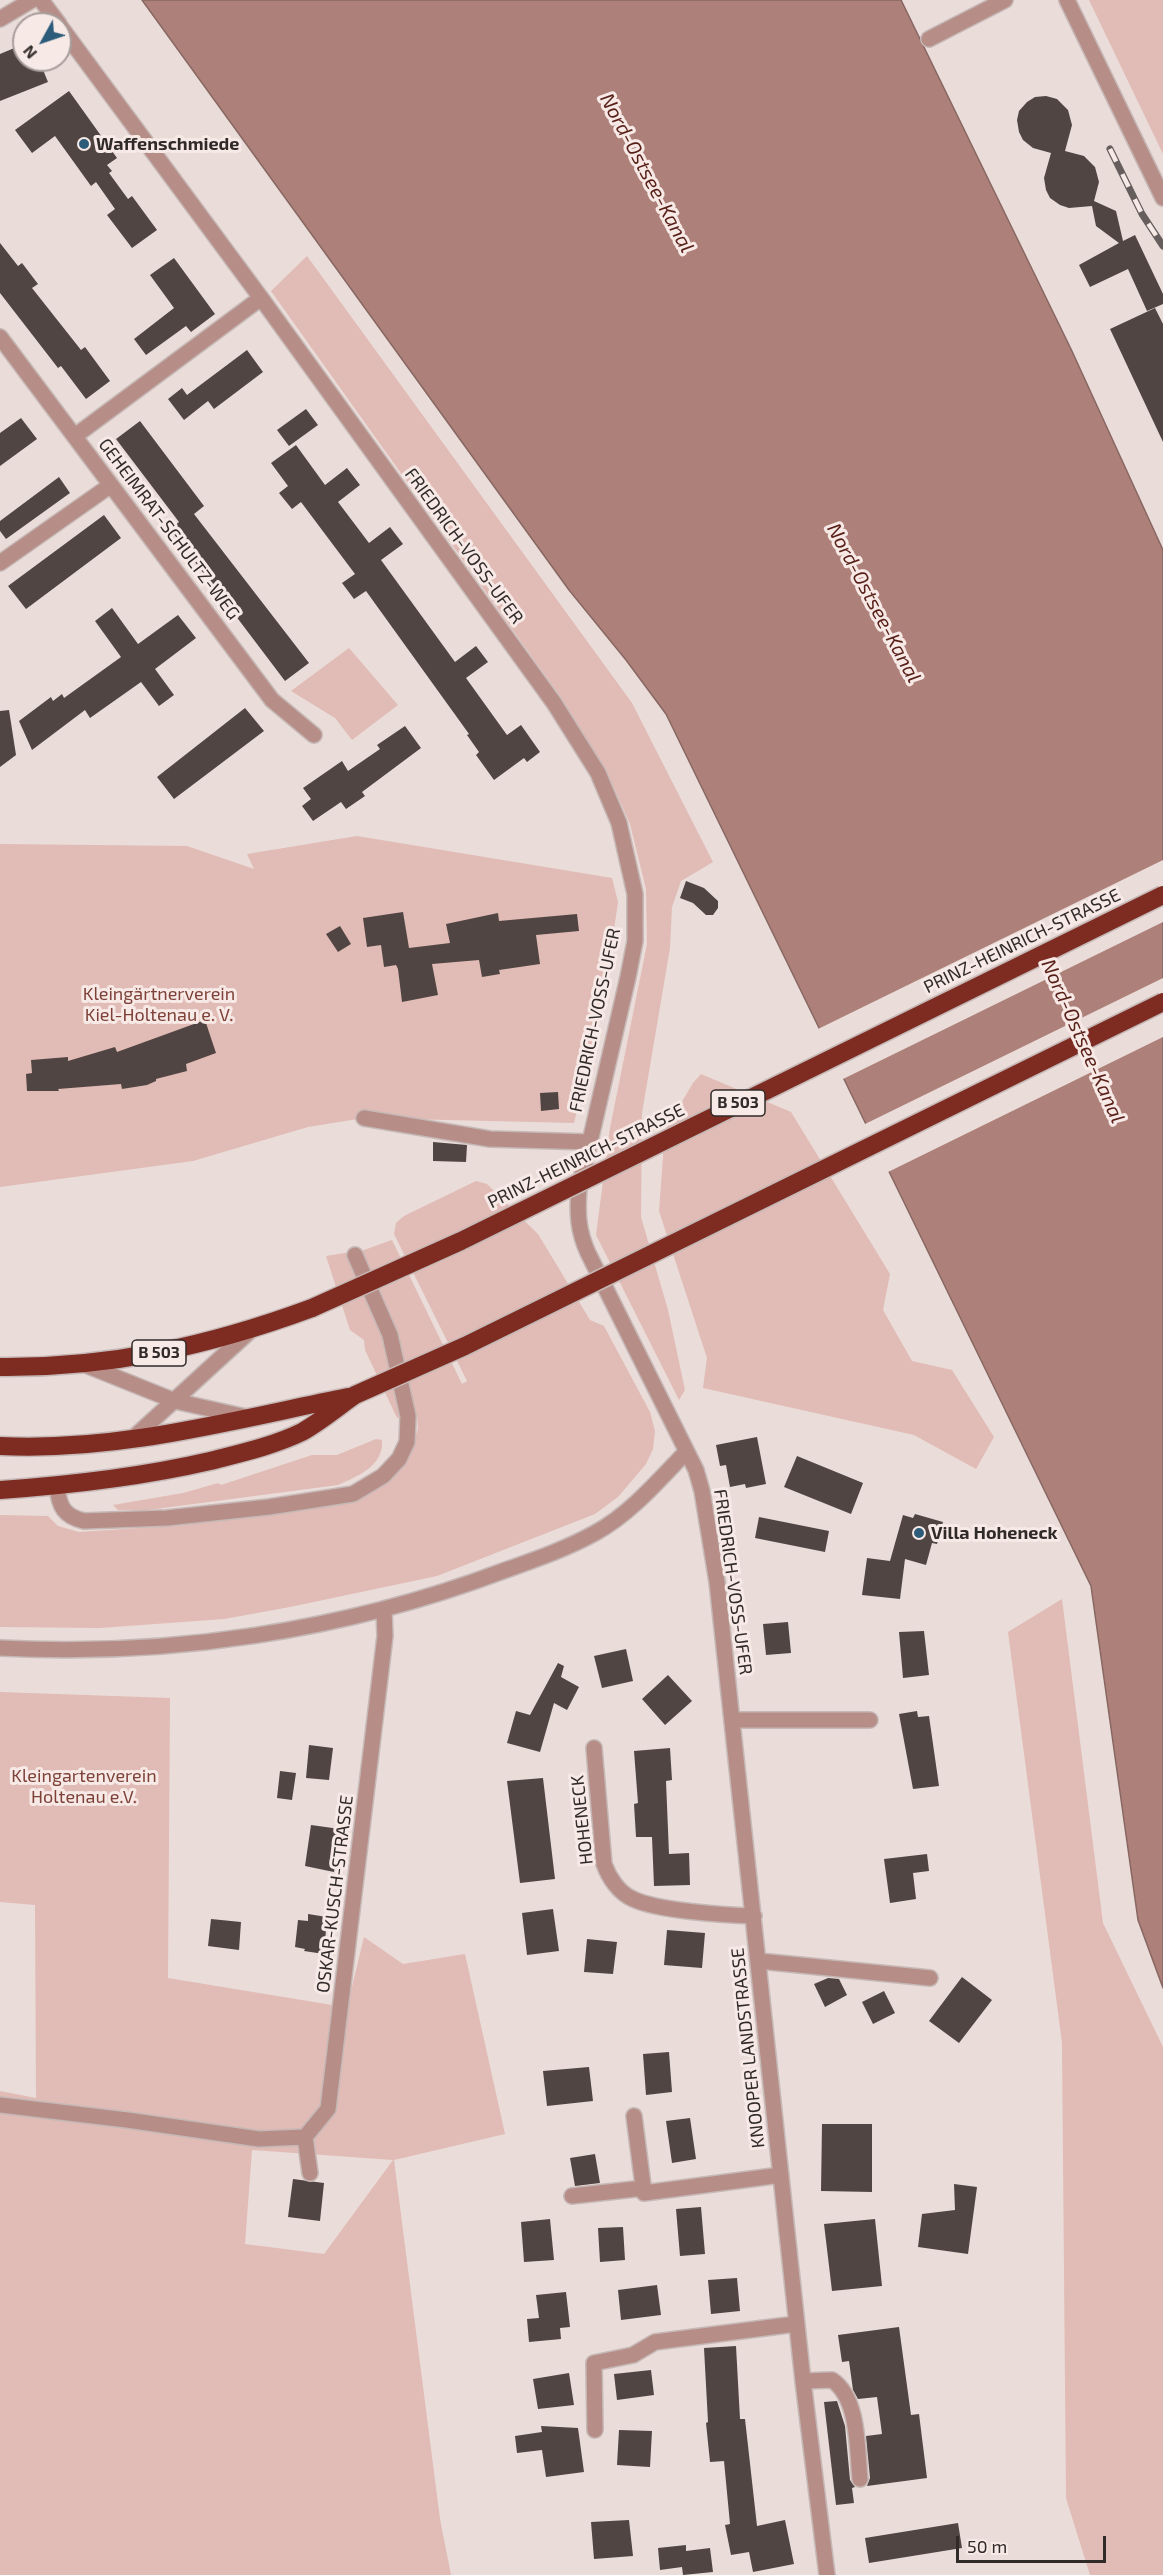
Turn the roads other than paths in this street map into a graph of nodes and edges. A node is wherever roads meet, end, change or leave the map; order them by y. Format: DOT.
graph roads {
  1 [pos="32,0"];
  2 [pos="1005,0"];
  3 [pos="1067,0"];
  4 [pos="0,19"];
  5 [pos="929,39"];
  6 [pos="72,43"];
  7 [pos="1163,198"];
  8 [pos="261,298"];
  9 [pos="0,337"];
  10 [pos="75,436"];
  11 [pos="111,485"];
  12 [pos="0,563"];
  13 [pos="314,735"];
  14 [pos="1163,895"];
  15 [pos="1163,1002"];
  16 [pos="364,1118"];
  17 [pos="589,1142"];
  18 [pos="356,1255"];
  19 [pos="250,1331"];
  20 [pos="83,1364"];
  21 [pos="0,1367"];
  22 [pos="355,1395"];
  23 [pos="175,1401"];
  24 [pos="252,1418"];
  25 [pos="131,1440"];
  26 [pos="0,1446"];
  27 [pos="684,1447"];
  28 [pos="57,1486"];
  29 [pos="0,1490"];
  30 [pos="384,1610"];
  31 [pos="0,1647"];
  32 [pos="732,1720"];
  33 [pos="870,1720"];
  34 [pos="594,1748"];
  35 [pos="754,1916"];
  36 [pos="759,1961"];
  37 [pos="930,1978"];
  38 [pos="0,2105"];
  39 [pos="634,2116"];
  40 [pos="305,2137"];
  41 [pos="310,2173"];
  42 [pos="781,2175"];
  43 [pos="644,2188"];
  44 [pos="572,2196"];
  45 [pos="796,2324"];
  46 [pos="802,2381"];
  47 [pos="595,2430"];
  48 [pos="860,2479"];
  49 [pos="827,2575"];
  1 -- 4 [label="street"];
  2 -- 5 [label="street"];
  3 -- 7 [label="street"];
  6 -- 8 [label="street, FRIEDRICH-VOSS-UFER"];
  8 -- 10 [label="street"];
  8 -- 17 [label="street, FRIEDRICH-VOSS-UFER"];
  9 -- 10 [label="street, GEHEIMRAT-SCHULTZ-WEG"];
  10 -- 11 [label="street, GEHEIMRAT-SCHULTZ-WEG"];
  11 -- 12 [label="street"];
  11 -- 13 [label="street, GEHEIMRAT-SCHULTZ-WEG"];
  14 -- 19 [label="highway, PRINZ-HEINRICH-STRASSE / B 503, bridge"];
  15 -- 22 [label="highway, bridge"];
  16 -- 17 [label="street"];
  17 -- 27 [label="street, FRIEDRICH-VOSS-UFER"];
  18 -- 28 [label="street"];
  19 -- 20 [label="highway, PRINZ-HEINRICH-STRASSE / B 503"];
  19 -- 23 [label="street"];
  20 -- 21 [label="highway, PRINZ-HEINRICH-STRASSE / B 503"];
  20 -- 23 [label="street"];
  22 -- 24 [label="highway"];
  22 -- 28 [label="highway"];
  23 -- 24 [label="street"];
  23 -- 25 [label="street"];
  24 -- 25 [label="highway"];
  25 -- 26 [label="highway"];
  27 -- 30 [label="street"];
  27 -- 32 [label="street, FRIEDRICH-VOSS-UFER"];
  28 -- 29 [label="highway"];
  30 -- 31 [label="street"];
  30 -- 40 [label="street, OSKAR-KUSCH-STRASSE"];
  32 -- 33 [label="street"];
  32 -- 35 [label="street, FRIEDRICH-VOSS-UFER"];
  34 -- 35 [label="street, HOHENECK"];
  35 -- 36 [label="street, KNOOPER LANDSTRASSE"];
  36 -- 37 [label="street"];
  36 -- 42 [label="street, KNOOPER LANDSTRASSE"];
  38 -- 40 [label="street"];
  39 -- 43 [label="street"];
  40 -- 41 [label="street"];
  42 -- 43 [label="street"];
  42 -- 45 [label="street, KNOOPER LANDSTRASSE"];
  43 -- 44 [label="street"];
  45 -- 46 [label="street, KNOOPER LANDSTRASSE"];
  45 -- 47 [label="street"];
  46 -- 48 [label="street"];
  46 -- 49 [label="street, KNOOPER LANDSTRASSE"];
}
